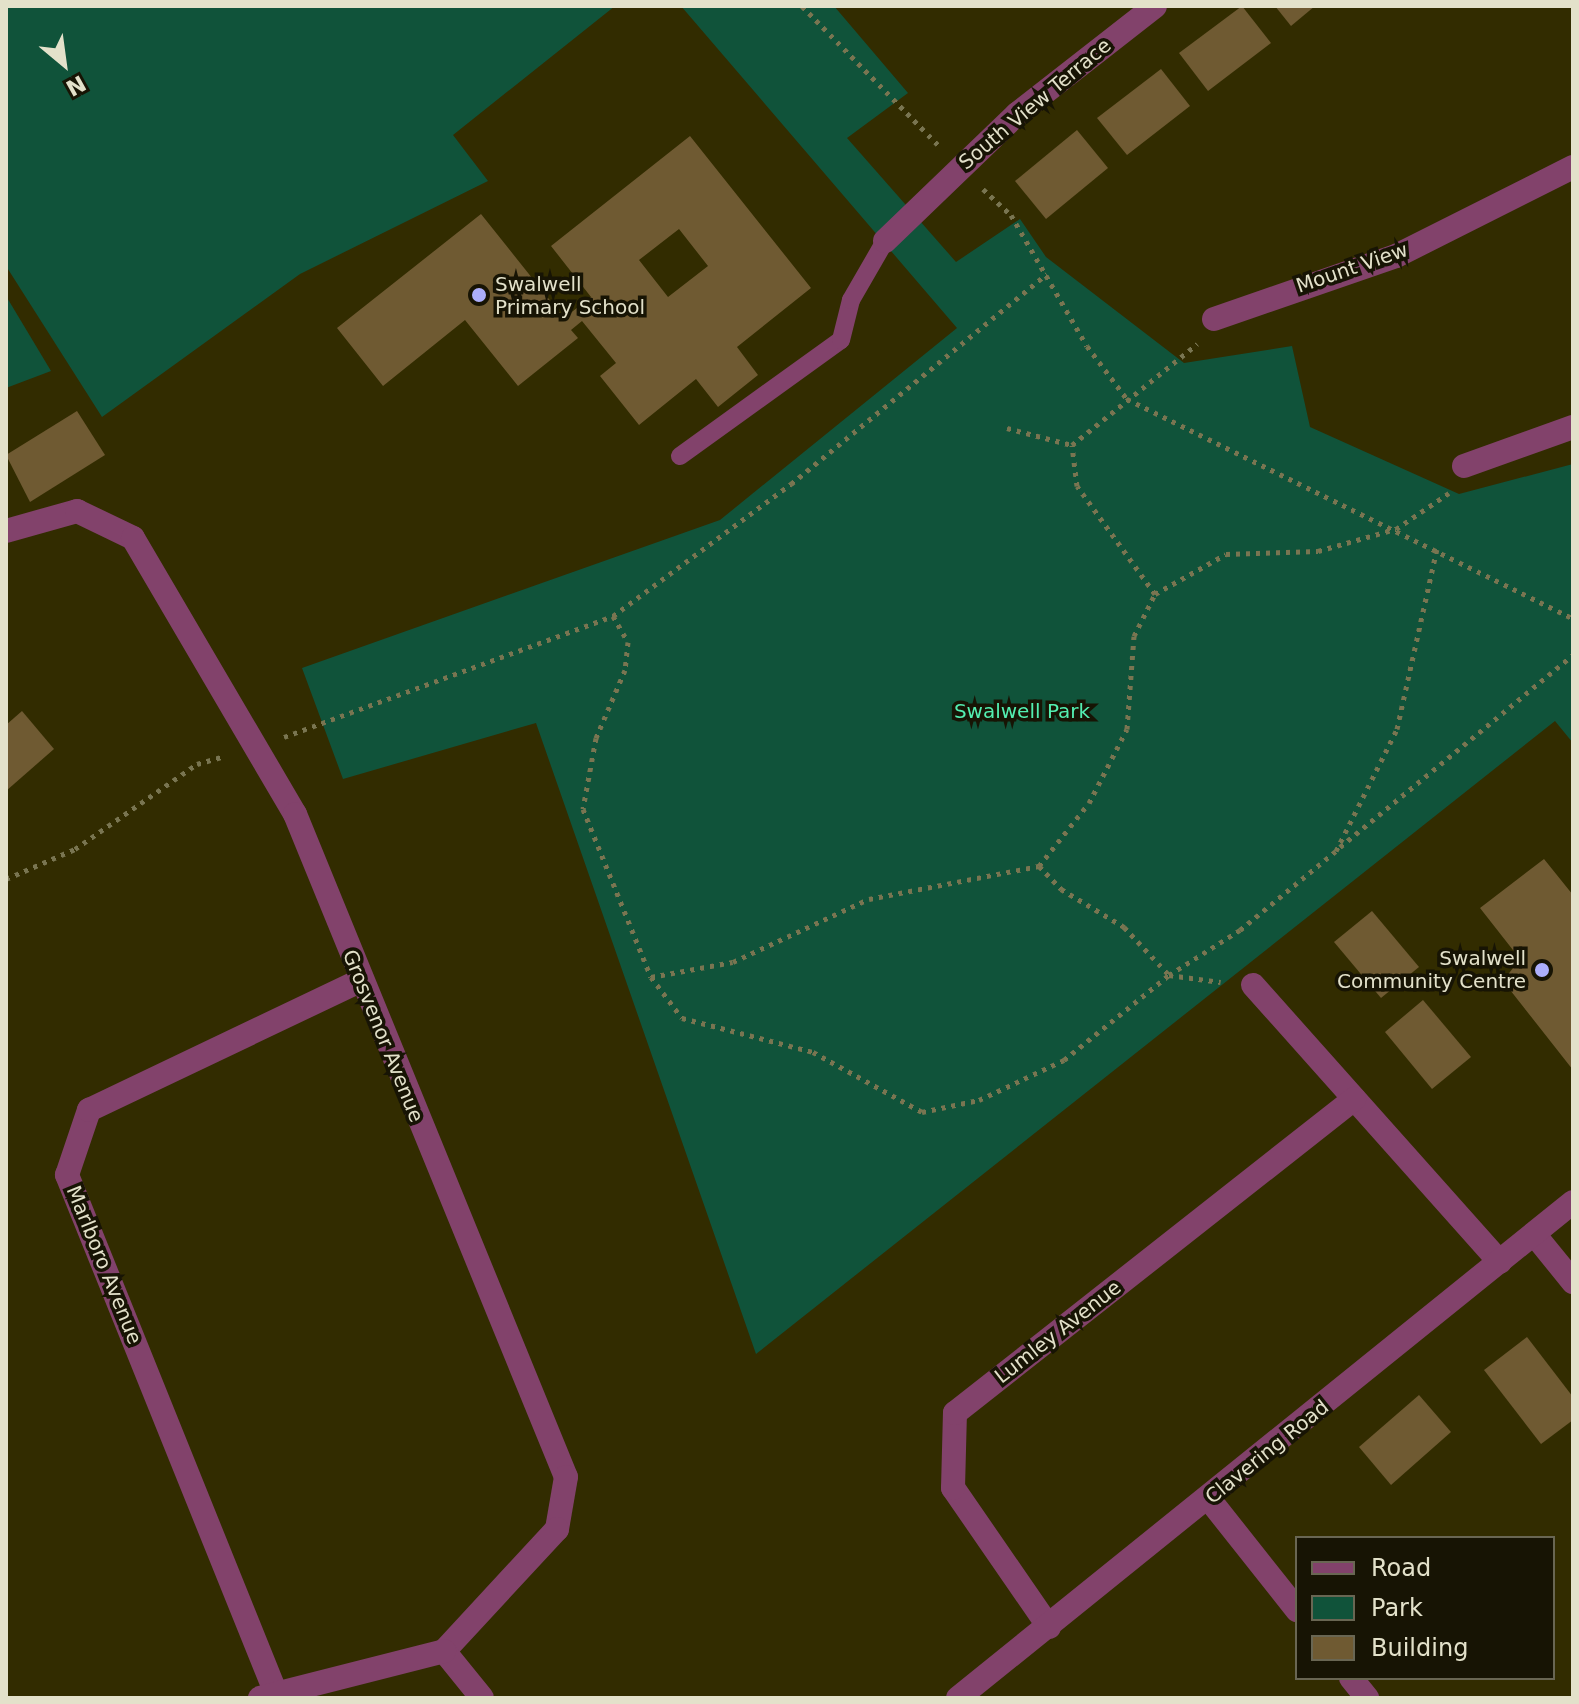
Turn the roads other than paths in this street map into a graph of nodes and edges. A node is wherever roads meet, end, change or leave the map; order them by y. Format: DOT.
graph roads {
  1 [pos="1155,6"];
  2 [pos="1573,167"];
  3 [pos="885,241"];
  4 [pos="1214,319"];
  5 [pos="1573,427"];
  6 [pos="680,456"];
  7 [pos="1464,466"];
  8 [pos="6,531"];
  9 [pos="360,981"];
  10 [pos="1253,985"];
  11 [pos="1354,1099"];
  12 [pos="1573,1202"];
  13 [pos="1534,1234"];
  14 [pos="1500,1262"];
  15 [pos="1573,1282"];
  16 [pos="1209,1499"];
  17 [pos="1295,1607"];
  18 [pos="1049,1627"];
  19 [pos="444,1651"];
  20 [pos="1353,1680"];
  21 [pos="268,1697"];
  22 [pos="482,1698"];
  23 [pos="958,1698"];
  24 [pos="1367,1698"];
  1 -- 3 [label="street, South View Terrace"];
  2 -- 4 [label="street, Mount View"];
  3 -- 6 [label="lane"];
  5 -- 7 [label="street"];
  8 -- 9 [label="street, Grosvenor Avenue"];
  9 -- 19 [label="street, Grosvenor Avenue"];
  9 -- 21 [label="street, Marlboro Avenue"];
  10 -- 11 [label="street"];
  11 -- 14 [label="street"];
  11 -- 18 [label="street, Lumley Avenue"];
  12 -- 13 [label="street, Clavering Road"];
  13 -- 14 [label="street, Clavering Road"];
  13 -- 15 [label="street"];
  14 -- 16 [label="street, Clavering Road"];
  16 -- 17 [label="street"];
  16 -- 18 [label="street, Clavering Road"];
  18 -- 23 [label="street, Clavering Road"];
  19 -- 21 [label="street"];
  19 -- 22 [label="street"];
  20 -- 24 [label="street"];
}
